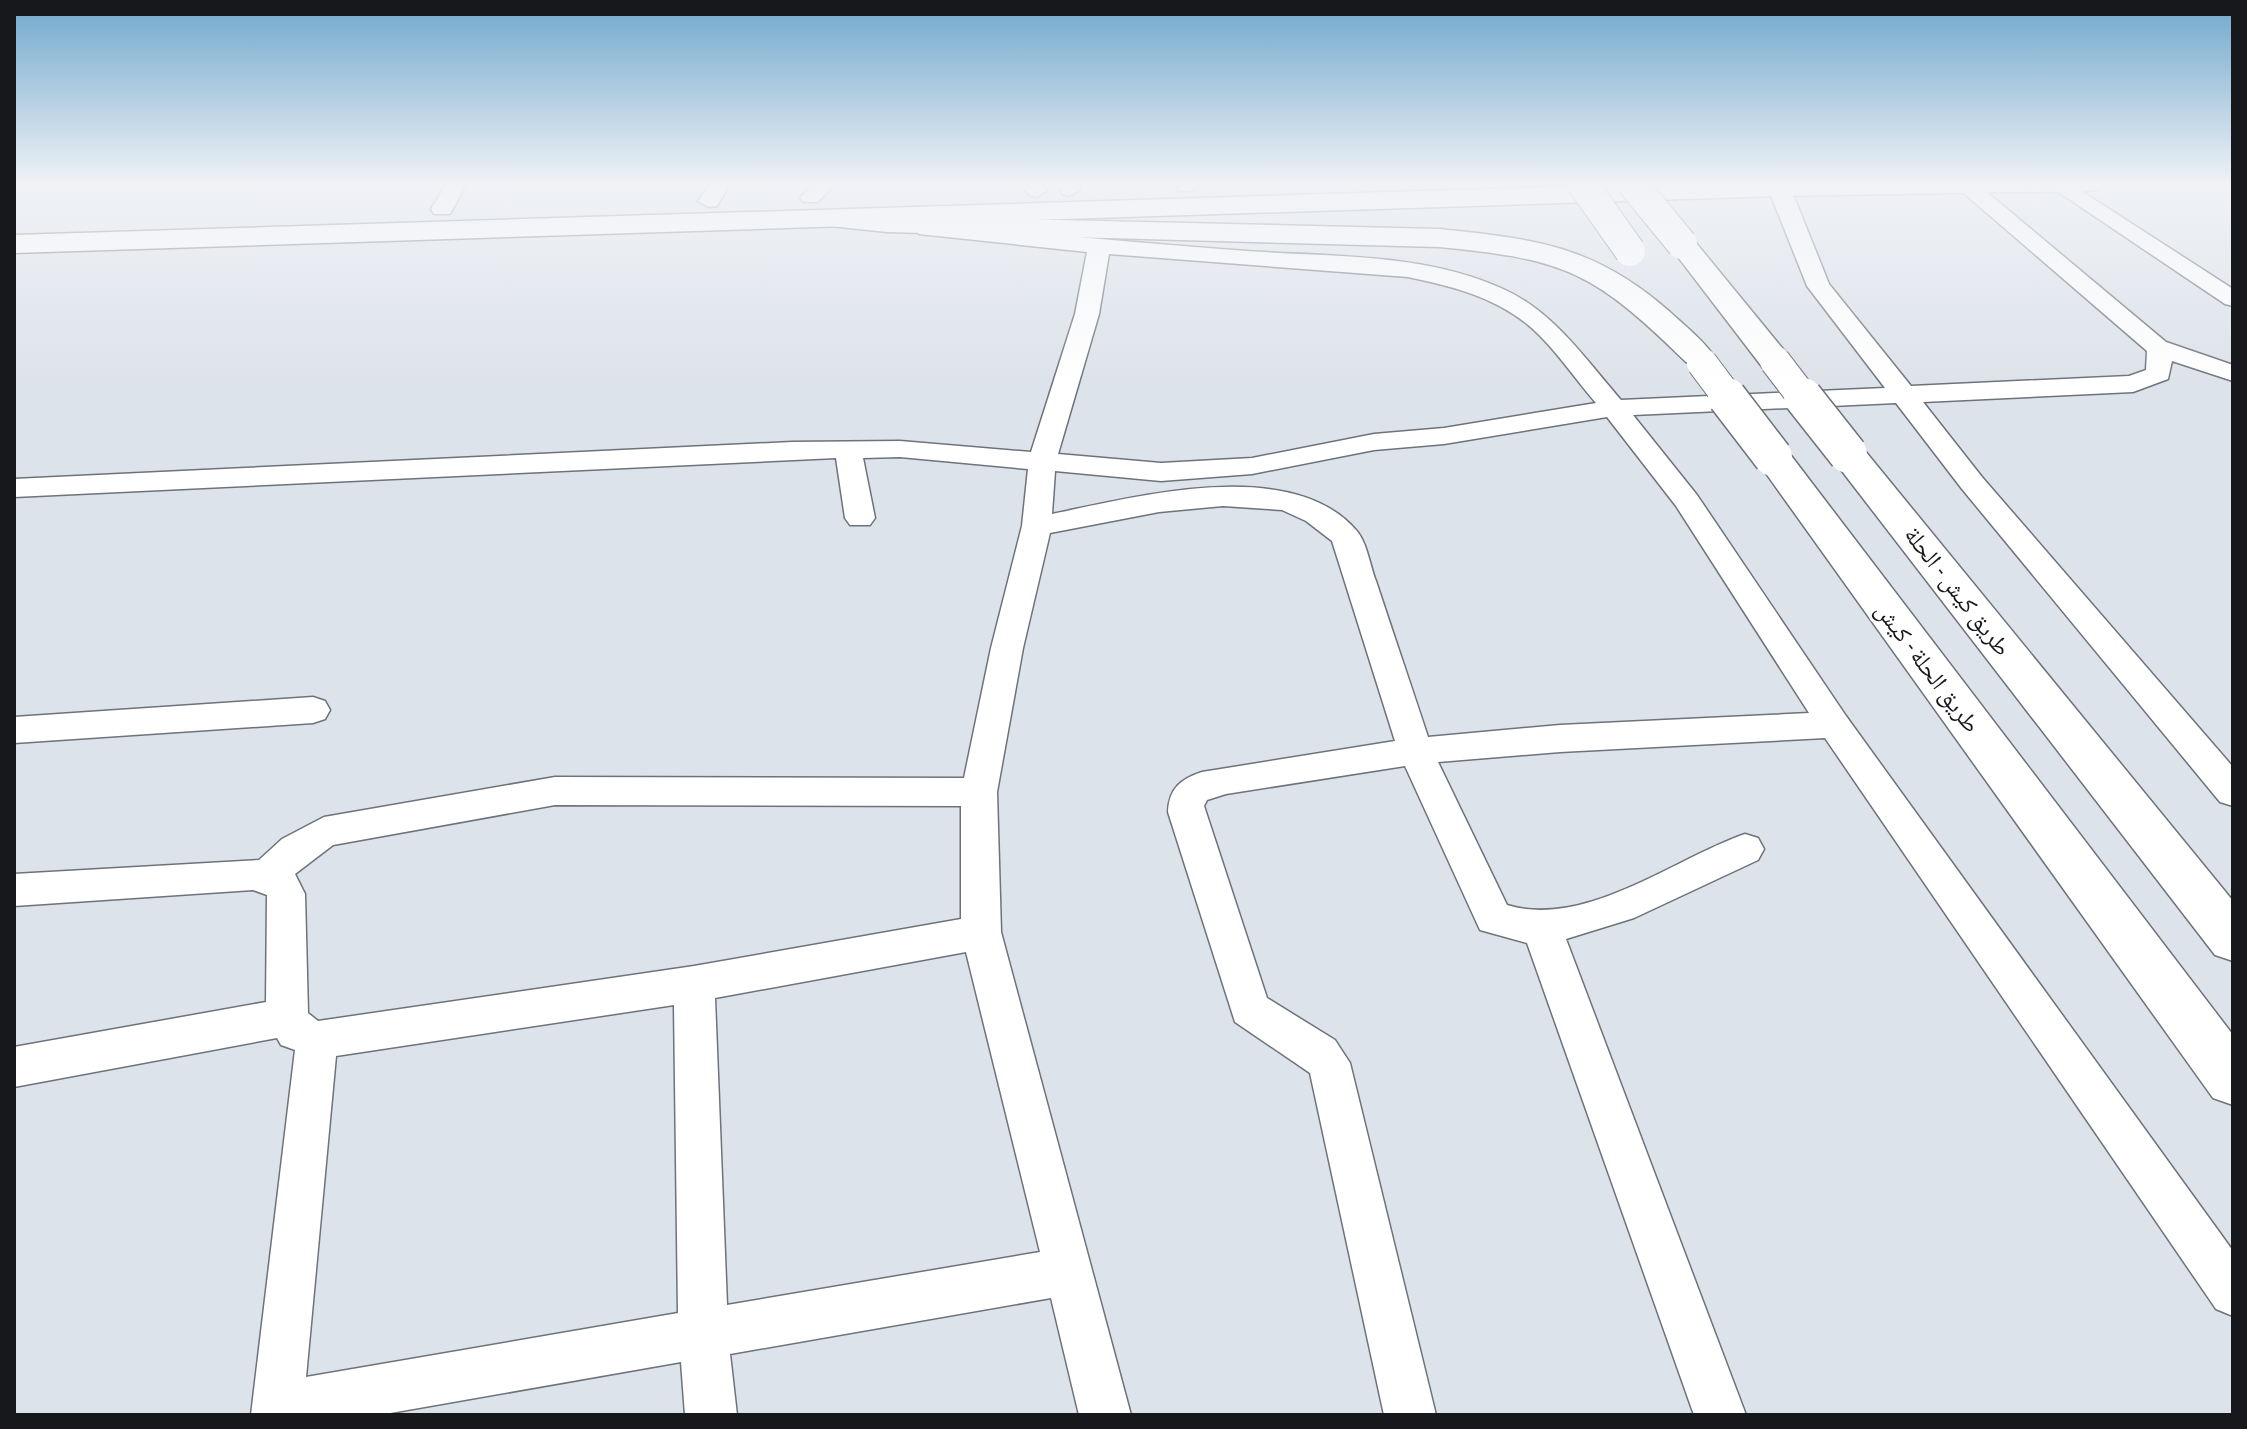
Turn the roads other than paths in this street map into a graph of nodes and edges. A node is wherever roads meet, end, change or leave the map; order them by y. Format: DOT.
graph roads {
  1 [pos="1099,250"];
  2 [pos="1135,250"];
  3 [pos="1535,250"];
  4 [pos="1629,250"];
  5 [pos="1687,250"];
  6 [pos="1802,250"];
  7 [pos="2043,250"];
  8 [pos="2157,250"];
  9 [pos="2233,299"];
  10 [pos="2159,348"];
  11 [pos="1700,359"];
  12 [pos="2233,373"];
  13 [pos="1902,394"];
  14 [pos="1614,408"];
  15 [pos="848,450"];
  16 [pos="1042,462"];
  17 [pos="14,488"];
  18 [pos="860,518"];
  19 [pos="1037,526"];
  20 [pos="313,710"];
  21 [pos="1834,725"];
  22 [pos="14,730"];
  23 [pos="1416,752"];
  24 [pos="979,792"];
  25 [pos="2233,792"];
  26 [pos="1745,849"];
  27 [pos="268,875"];
  28 [pos="14,890"];
  29 [pos="1541,926"];
  30 [pos="981,932"];
  31 [pos="2233,939"];
  32 [pos="694,984"];
  33 [pos="302,1028"];
  34 [pos="14,1067"];
  35 [pos="2233,1079"];
  36 [pos="1069,1271"];
  37 [pos="2233,1292"];
  38 [pos="703,1334"];
  39 [pos="278,1411"];
  40 [pos="711,1415"];
  41 [pos="1105,1415"];
  42 [pos="1410,1415"];
  43 [pos="1720,1415"];
  1 -- 16 [label="street"];
  2 -- 14 [label="street"];
  3 -- 11 [label="main road"];
  4 -- 11 [label="main road, طريق الحلة - كيش, bridge"];
  5 -- 31 [label="main road, طريق كيش - الحلة, bridge"];
  6 -- 13 [label="street"];
  7 -- 10 [label="street"];
  8 -- 9 [label="street"];
  10 -- 12 [label="street"];
  10 -- 13 [label="street"];
  11 -- 35 [label="main road, طريق الحلة - كيش, bridge"];
  13 -- 14 [label="street"];
  13 -- 25 [label="street"];
  14 -- 16 [label="street"];
  14 -- 21 [label="street"];
  15 -- 16 [label="street"];
  15 -- 17 [label="street"];
  15 -- 18 [label="street"];
  16 -- 19 [label="street"];
  19 -- 23 [label="street"];
  19 -- 24 [label="street"];
  20 -- 22 [label="street"];
  21 -- 23 [label="street"];
  21 -- 37 [label="street"];
  23 -- 29 [label="street"];
  23 -- 42 [label="street"];
  24 -- 27 [label="street"];
  24 -- 30 [label="street"];
  26 -- 29 [label="street"];
  27 -- 28 [label="street"];
  27 -- 33 [label="street"];
  29 -- 43 [label="street"];
  30 -- 32 [label="street"];
  30 -- 36 [label="street"];
  32 -- 33 [label="street"];
  32 -- 38 [label="street"];
  33 -- 34 [label="street"];
  33 -- 39 [label="street"];
  36 -- 38 [label="street"];
  36 -- 41 [label="street"];
  38 -- 39 [label="street"];
  38 -- 40 [label="street"];
}
